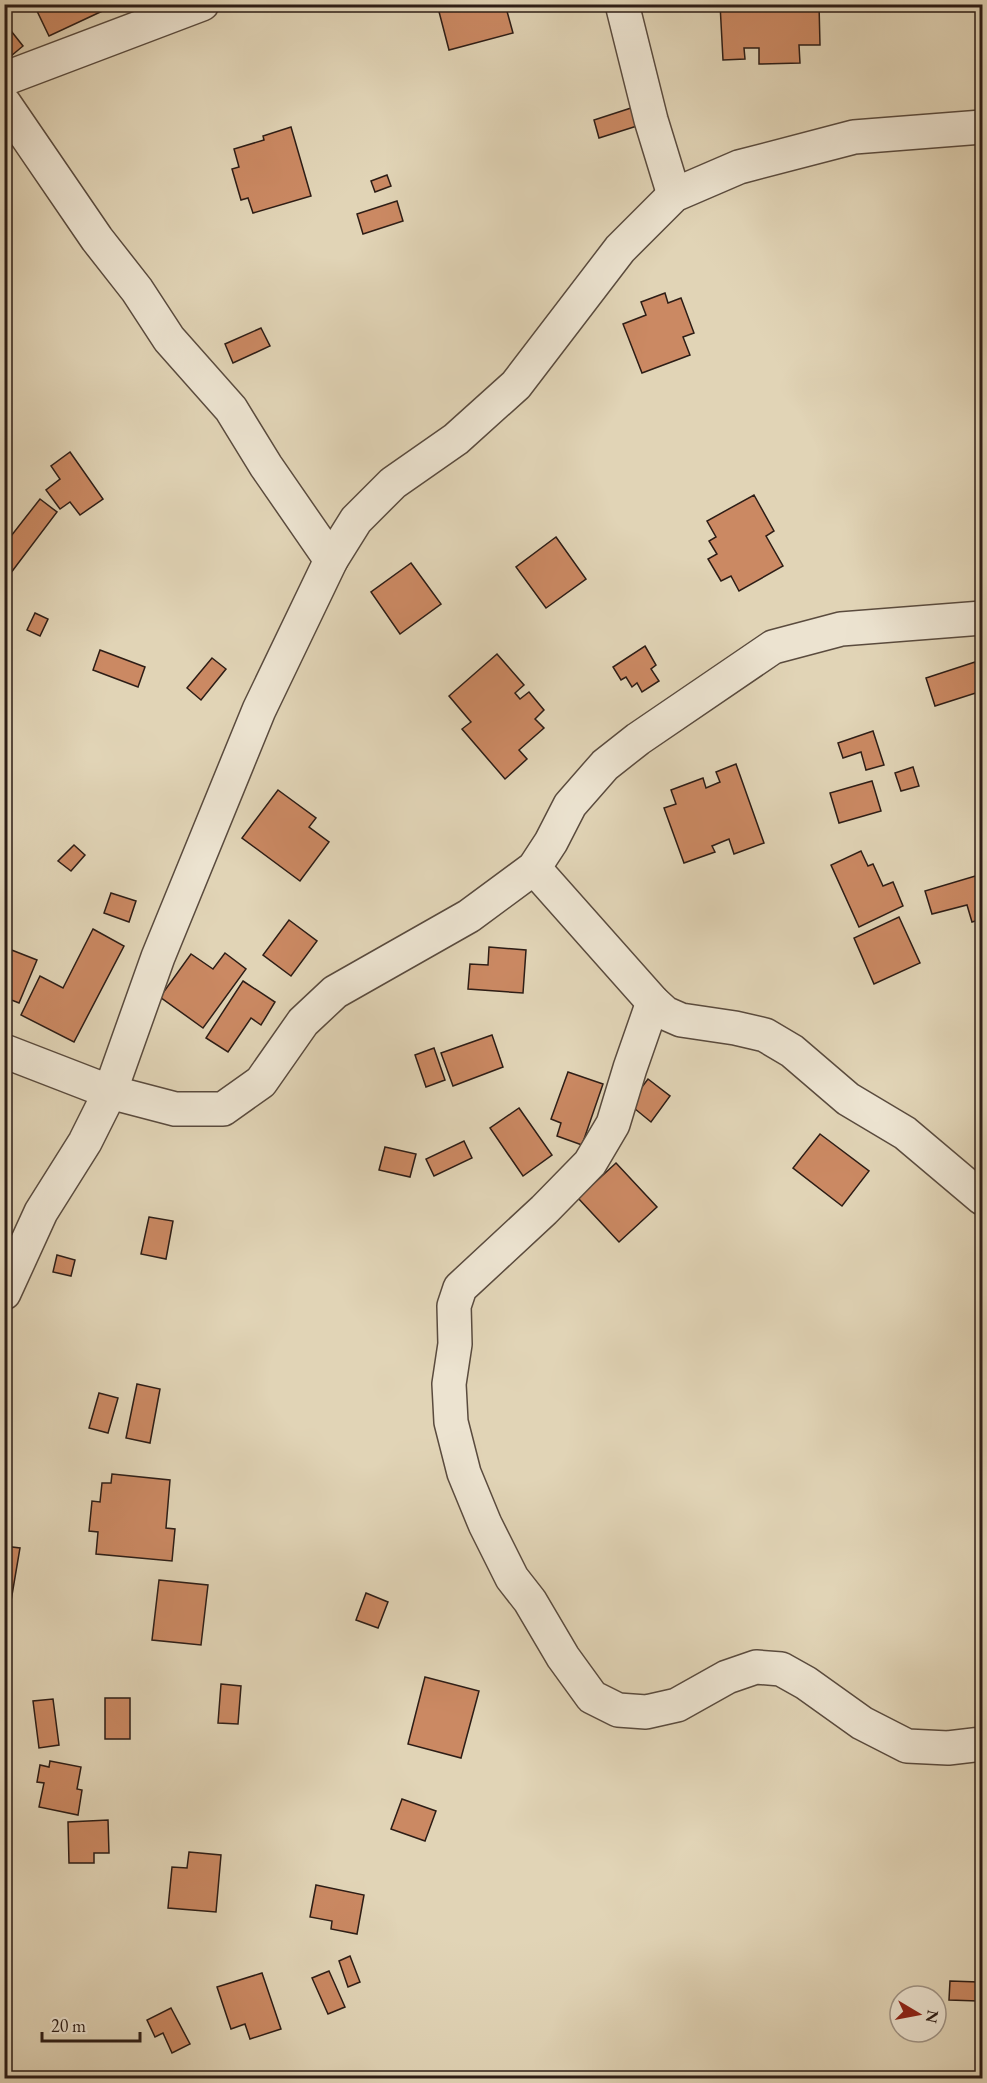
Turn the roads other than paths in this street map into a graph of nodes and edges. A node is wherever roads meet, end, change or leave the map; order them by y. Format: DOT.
graph roads {
  1 [pos="202,4"];
  2 [pos="622,4"];
  3 [pos="4,79"];
  4 [pos="4,103"];
  5 [pos="982,127"];
  6 [pos="674,195"];
  7 [pos="331,560"];
  8 [pos="982,618"];
  9 [pos="534,868"];
  10 [pos="652,1002"];
  11 [pos="4,1051"];
  12 [pos="110,1092"];
  13 [pos="982,1198"];
  14 [pos="4,1293"];
  15 [pos="982,1744"];
  1 -- 3 [label="street"];
  2 -- 6 [label="street"];
  4 -- 7 [label="street"];
  5 -- 6 [label="street"];
  6 -- 7 [label="street"];
  7 -- 12 [label="street"];
  8 -- 9 [label="street"];
  9 -- 10 [label="street"];
  9 -- 12 [label="street"];
  10 -- 13 [label="street"];
  10 -- 15 [label="street"];
  11 -- 12 [label="street"];
  12 -- 14 [label="street"];
}
